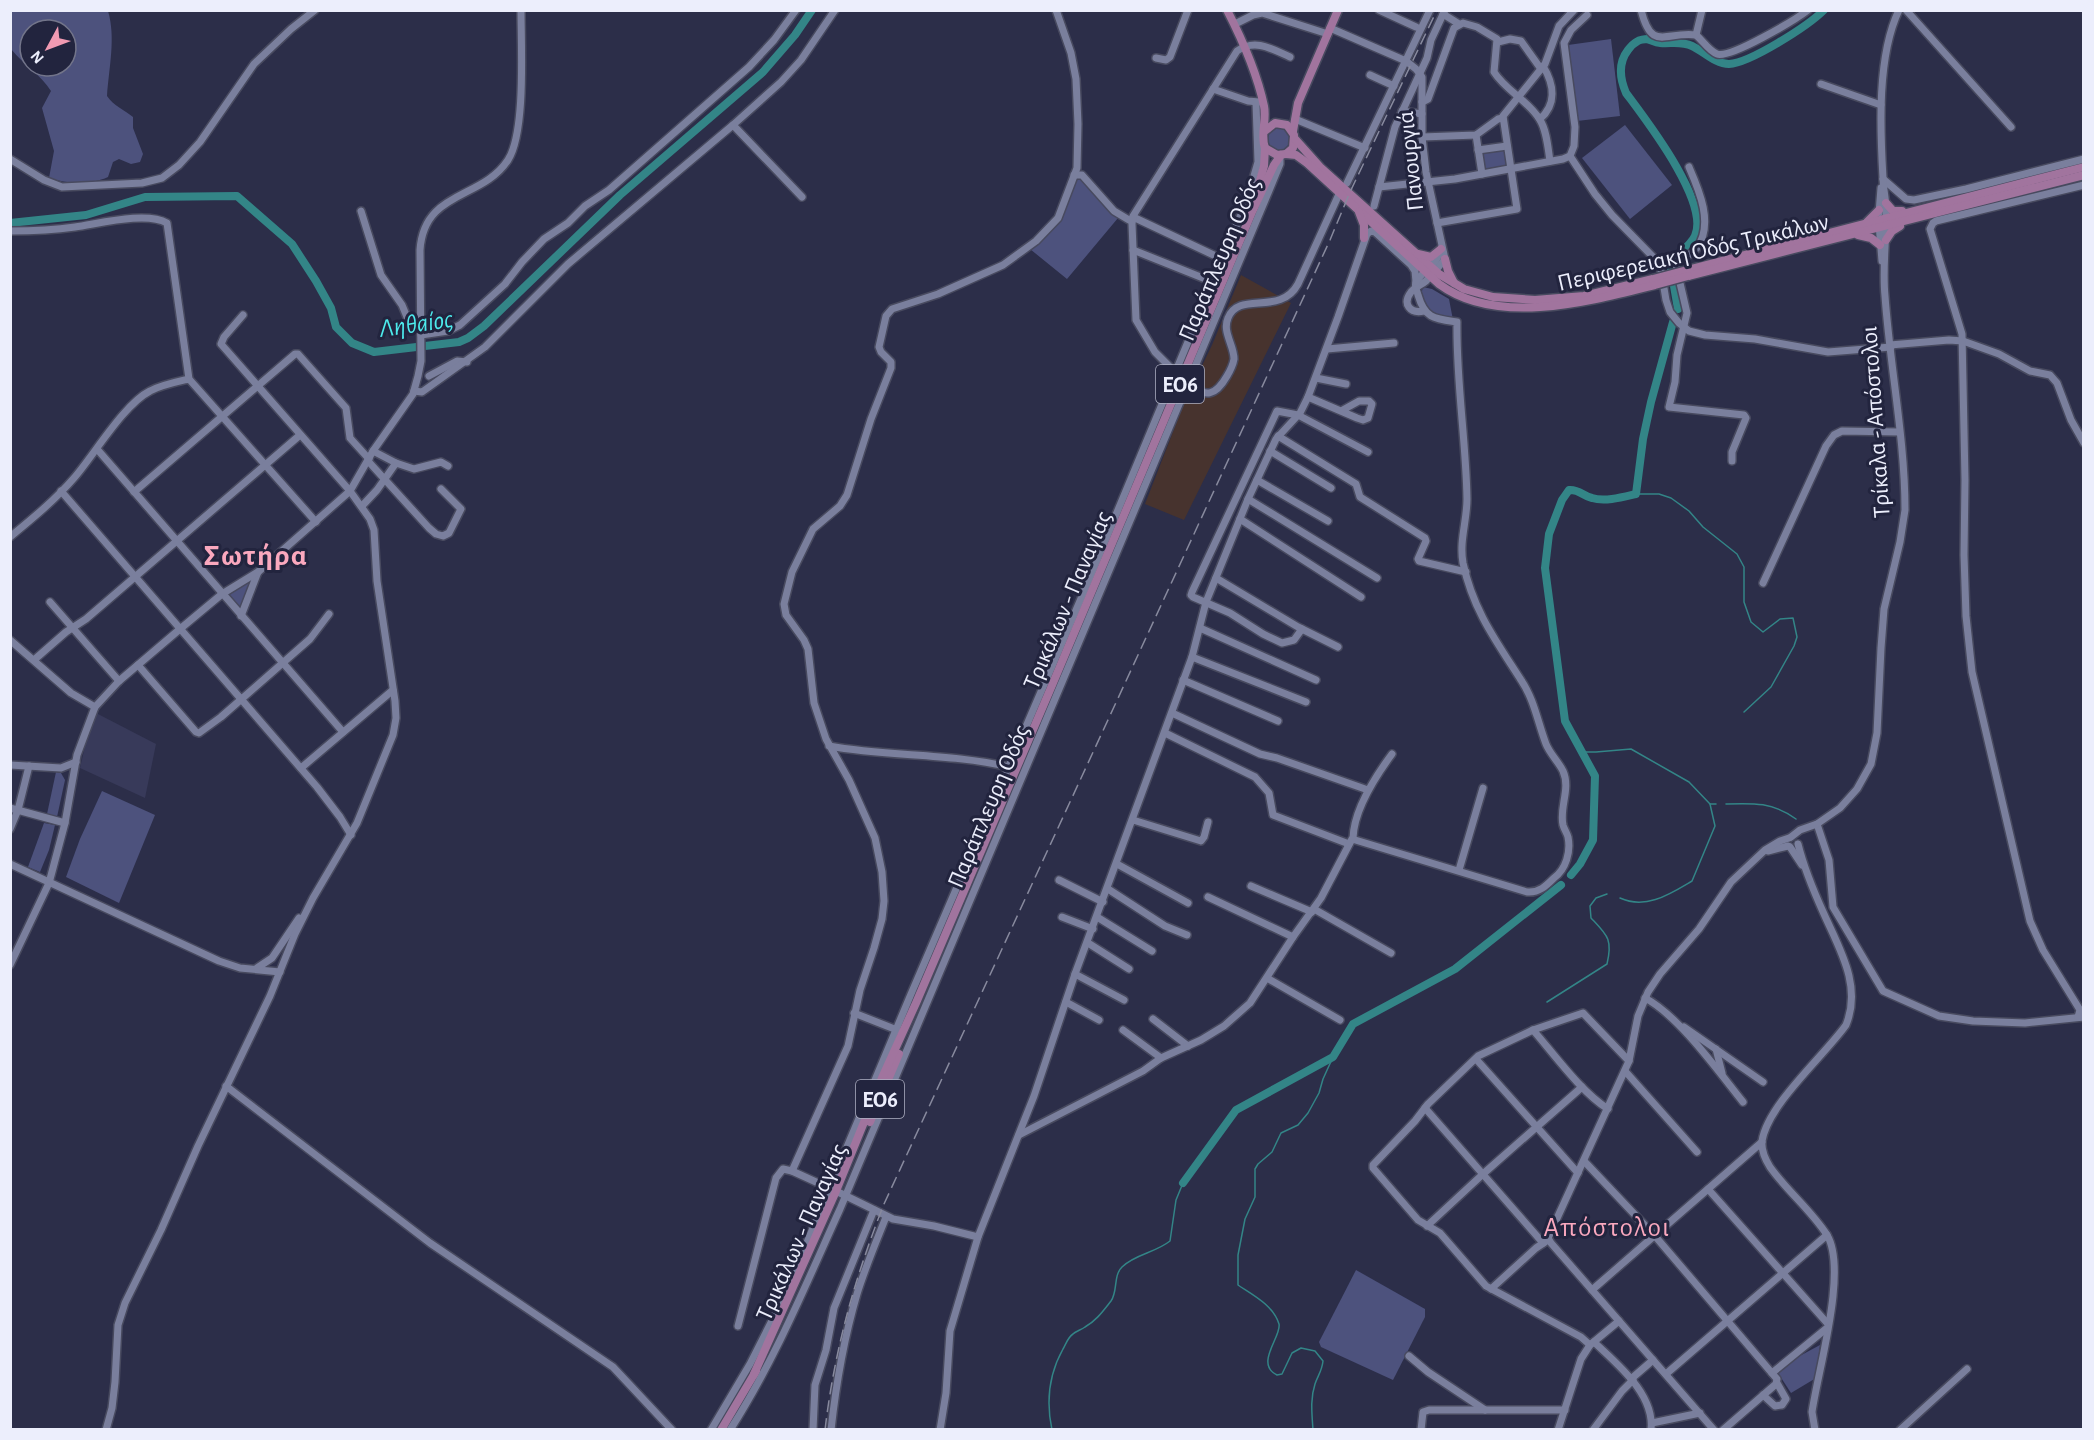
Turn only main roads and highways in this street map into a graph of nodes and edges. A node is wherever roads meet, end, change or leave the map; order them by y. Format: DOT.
graph roads {
  1 [pos="1227,10"];
  2 [pos="1338,10"];
  3 [pos="1299,103"];
  4 [pos="1261,104"];
  5 [pos="1279,123"];
  6 [pos="1264,131"];
  7 [pos="1294,135"];
  8 [pos="1265,148"];
  9 [pos="1282,155"];
  10 [pos="2084,167"];
  11 [pos="2084,175"];
  12 [pos="1356,206"];
  13 [pos="1252,212"];
  14 [pos="1922,213"];
  15 [pos="1851,231"];
  16 [pos="1364,238"];
  17 [pos="1442,247"];
  18 [pos="1418,254"];
  19 [pos="1444,259"];
  20 [pos="1427,277"];
  21 [pos="1654,282"];
  22 [pos="1454,284"];
  23 [pos="1107,556"];
  24 [pos="1098,559"];
  25 [pos="1006,816"];
  26 [pos="996,818"];
  27 [pos="721,1430"];
  1 -- 4 [label="main road, ΕΟ6"];
  2 -- 3 [label="main road"];
  3 -- 5 [label="main road"];
  3 -- 7 [label="main road"];
  4 -- 5 [label="main road, ΕΟ6"];
  4 -- 6 [label="main road, ΕΟ6"];
  5 -- 6 [label="main road"];
  5 -- 7 [label="main road, ΕΟ6"];
  6 -- 8 [label="main road, ΕΟ6"];
  7 -- 9 [label="main road, ΕΟ6"];
  7 -- 18 [label="main road, Περιφερειακή Οδός Τρικάλων"];
  8 -- 9 [label="main road"];
  8 -- 13 [label="main road, Τρικάλων - Παναγίας / ΕΟ6"];
  9 -- 12 [label="main road, Περιφερειακή Οδός Τρικάλων"];
  9 -- 13 [label="main road, Τρικάλων - Παναγίας / ΕΟ6"];
  10 -- 14 [label="main road, Περιφερειακή Οδός Τρικάλων"];
  11 -- 14 [label="main road, Περιφερειακή Οδός Τρικάλων"];
  12 -- 16 [label="main road"];
  12 -- 20 [label="main road, Περιφερειακή Οδός Τρικάλων"];
  13 -- 23 [label="main road, Τρικάλων - Παναγίας / ΕΟ6"];
  14 -- 15 [label="main road, Περιφερειακή Οδός Τρικάλων"];
  14 -- 15 [label="main road"];
  14 -- 15 [label="main road"];
  15 -- 21 [label="main road, Περιφερειακή Οδός Τρικάλων, bridge"];
  17 -- 18 [label="main road"];
  18 -- 20 [label="main road, Περιφερειακή Οδός Τρικάλων"];
  19 -- 22 [label="main road"];
  20 -- 21 [label="main road, Περιφερειακή Οδός Τρικάλων"];
  20 -- 22 [label="main road, Περιφερειακή Οδός Τρικάλων"];
  21 -- 22 [label="main road, Περιφερειακή Οδός Τρικάλων"];
  23 -- 24 [label="main road"];
  23 -- 26 [label="main road, Τρικάλων - Παναγίας / ΕΟ6"];
  25 -- 26 [label="main road"];
  26 -- 27 [label="main road, Τρικάλων - Παναγίας / ΕΟ6"];
}
